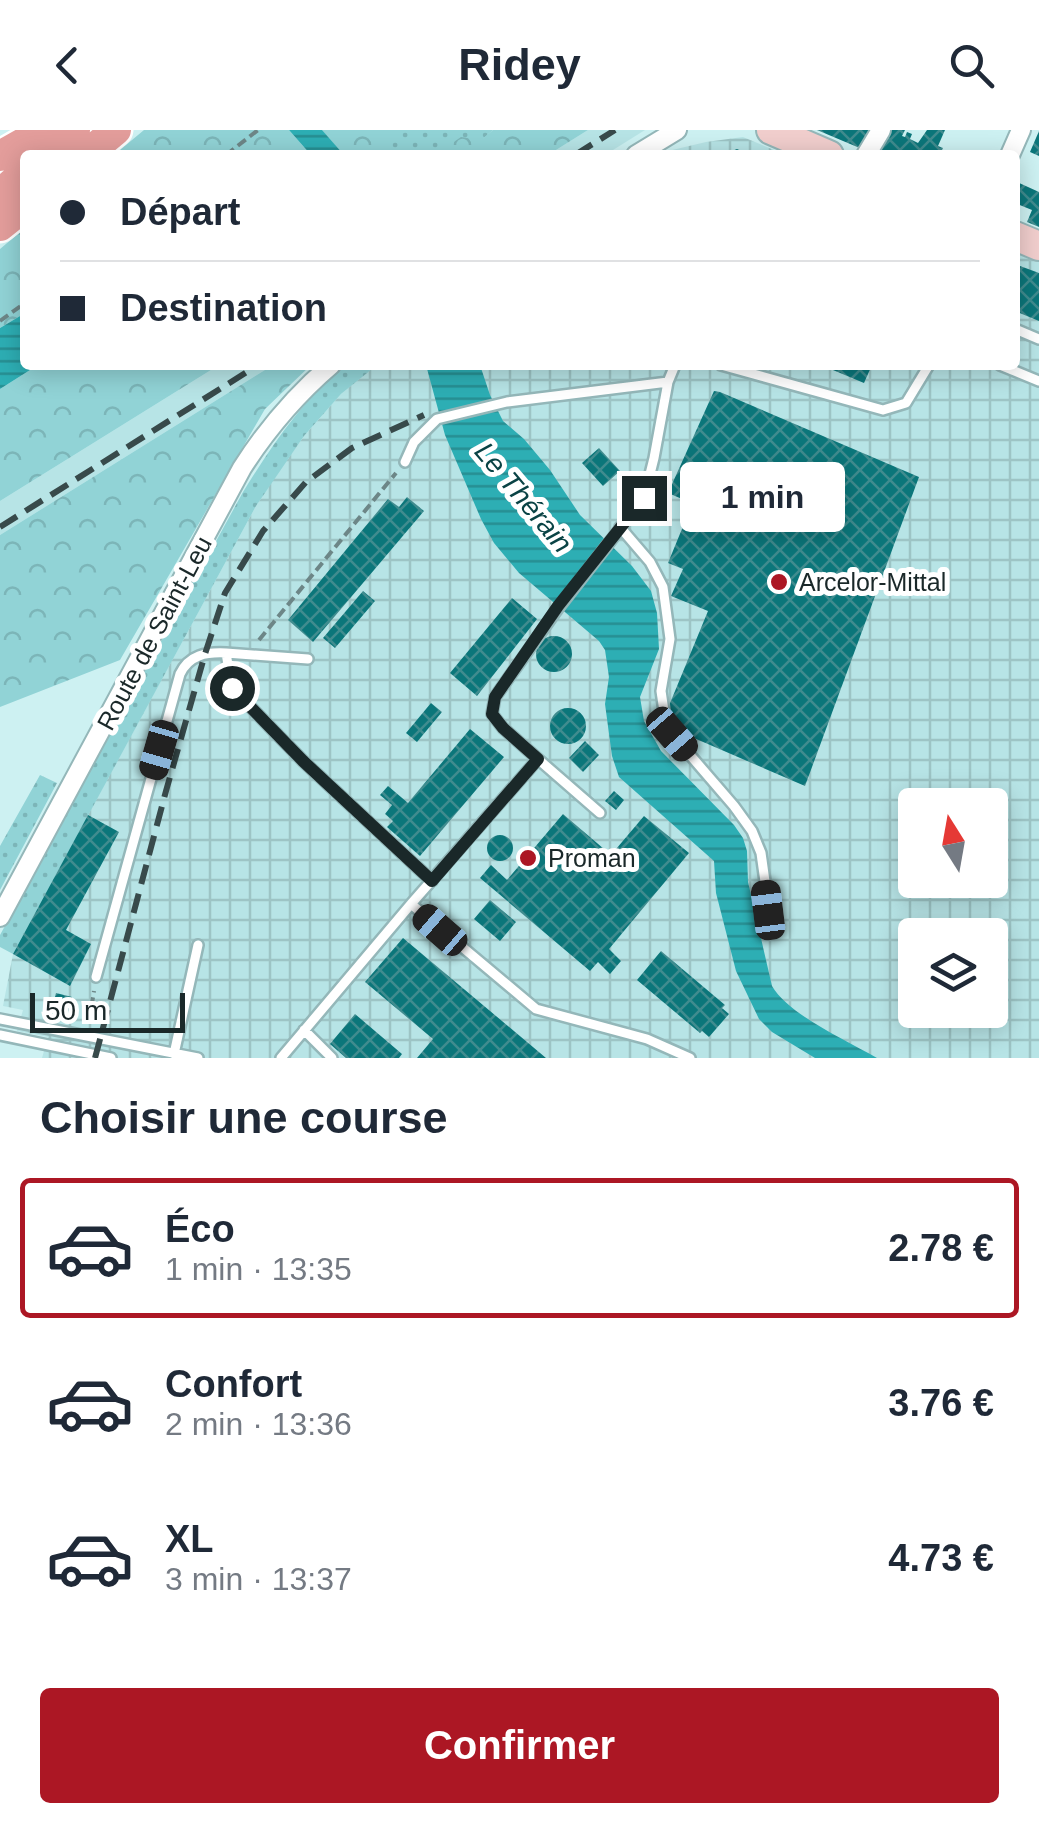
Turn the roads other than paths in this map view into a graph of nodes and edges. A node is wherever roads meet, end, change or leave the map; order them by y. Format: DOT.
graph roads {
  1 [pos="46,130"];
  2 [pos="75,130"];
  3 [pos="116,130"];
  4 [pos="676,130"];
  5 [pos="771,130"];
  6 [pos="52,150"];
  7 [pos="92,150"];
  8 [pos="644,150"];
  9 [pos="817,150"];
  10 [pos="0,156"];
  11 [pos="20,176"];
  12 [pos="0,194"];
  13 [pos="20,210"];
  14 [pos="0,226"];
  15 [pos="325,370"];
  16 [pos="673,370"];
  17 [pos="739,370"];
  18 [pos="926,370"];
  19 [pos="1012,370"];
  20 [pos="1039,381"];
  21 [pos="668,382"];
  22 [pos="405,462"];
  23 [pos="620,527"];
  24 [pos="226,653"];
  25 [pos="308,660"];
  26 [pos="538,759"];
  27 [pos="600,813"];
  28 [pos="432,881"];
  29 [pos="410,904"];
  30 [pos="768,910"];
  31 [pos="0,917"];
  32 [pos="198,944"];
  33 [pos="96,977"];
  34 [pos="0,1019"];
  35 [pos="304,1030"];
  36 [pos="0,1035"];
  37 [pos="173,1055"];
  38 [pos="111,1058"];
  39 [pos="198,1058"];
  40 [pos="281,1058"];
  41 [pos="332,1058"];
  42 [pos="690,1058"];
  1 -- 10 [label="main road"];
  2 -- 6 [label="main road"];
  3 -- 7 [label="main road"];
  4 -- 8 [label="street"];
  5 -- 9 [label="street"];
  11 -- 12 [label="main road"];
  13 -- 14 [label="main road"];
  15 -- 31 [label="street, Route de Saint-Leu"];
  16 -- 21 [label="lane"];
  17 -- 18 [label="lane"];
  19 -- 20 [label="lane"];
  21 -- 22 [label="lane"];
  21 -- 23 [label="lane"];
  23 -- 26 [label="lane"];
  23 -- 30 [label="lane"];
  24 -- 25 [label="lane"];
  24 -- 28 [label="lane"];
  24 -- 33 [label="lane"];
  26 -- 27 [label="lane"];
  26 -- 28 [label="lane"];
  28 -- 29 [label="lane"];
  29 -- 35 [label="lane"];
  29 -- 42 [label="lane"];
  32 -- 37 [label="lane"];
  34 -- 37 [label="lane"];
  35 -- 40 [label="lane"];
  35 -- 41 [label="lane"];
  36 -- 38 [label="lane"];
  37 -- 39 [label="lane"];
}
